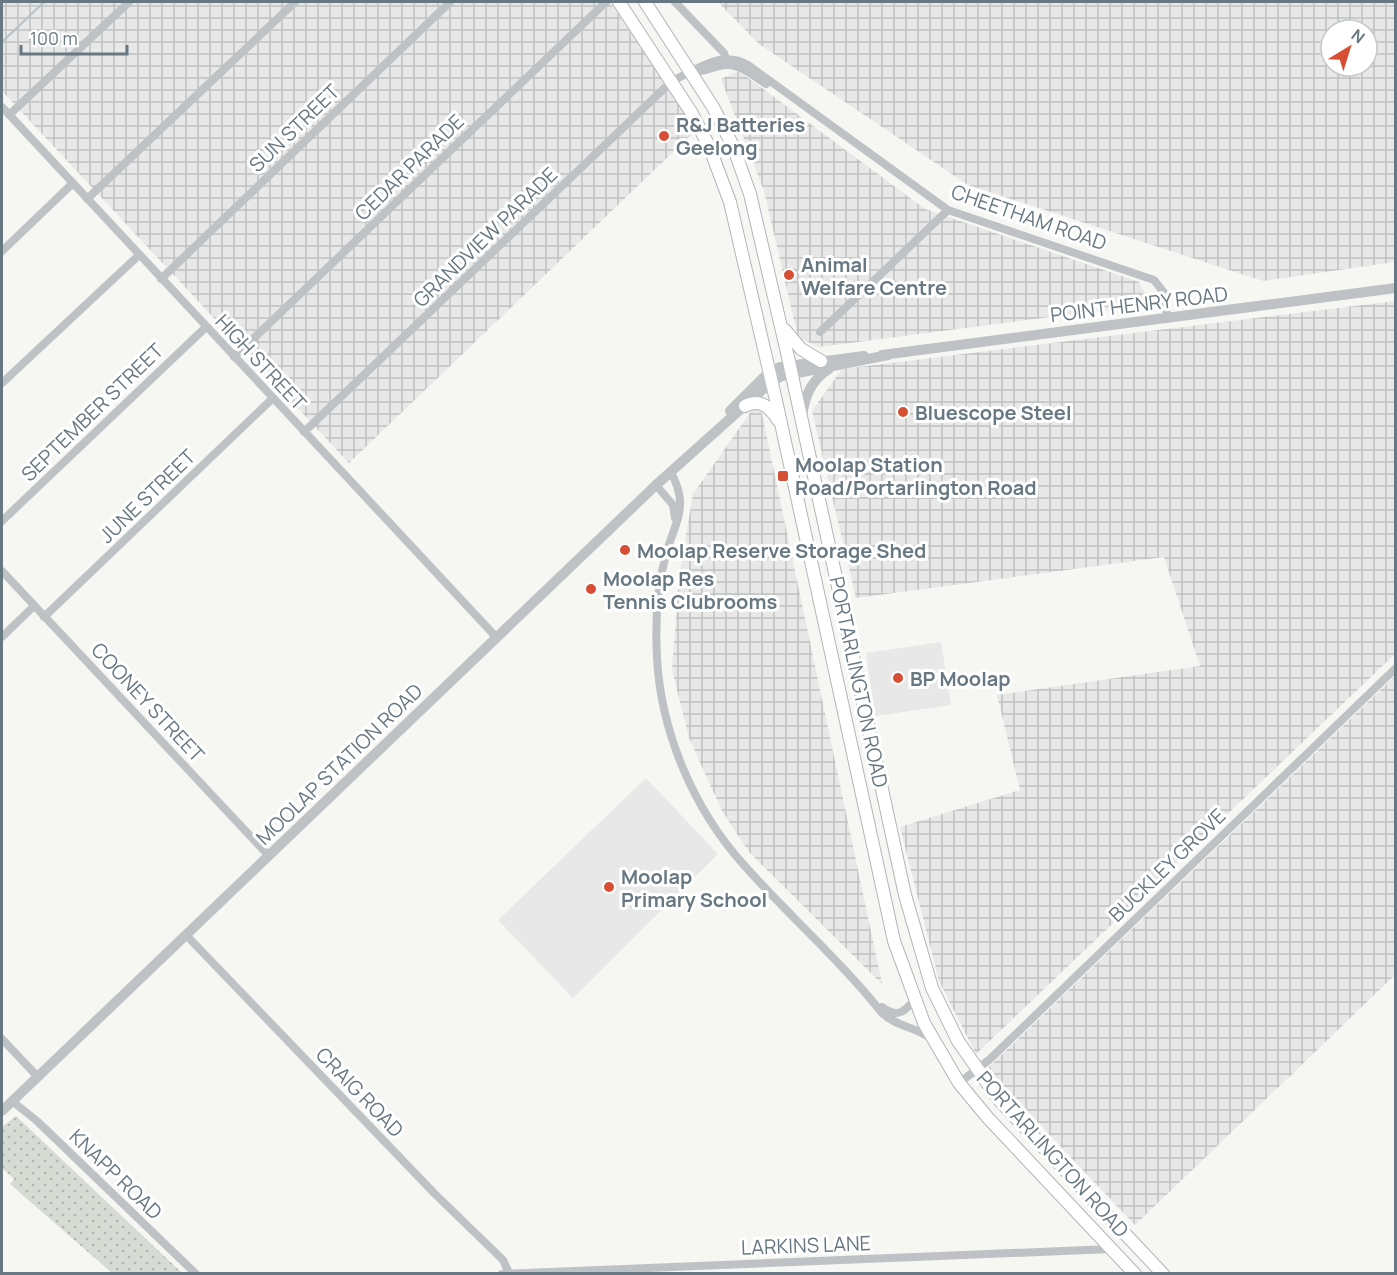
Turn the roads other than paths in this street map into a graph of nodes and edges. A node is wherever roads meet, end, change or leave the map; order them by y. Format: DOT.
graph roads {
  1 [pos="129,2"];
  2 [pos="295,2"];
  3 [pos="450,2"];
  4 [pos="606,2"];
  5 [pos="619,2"];
  6 [pos="645,2"];
  7 [pos="675,2"];
  8 [pos="727,62"];
  9 [pos="692,72"];
  10 [pos="672,81"];
  11 [pos="5,113"];
  12 [pos="73,183"];
  13 [pos="87,199"];
  14 [pos="948,210"];
  15 [pos="2,251"];
  16 [pos="139,255"];
  17 [pos="161,279"];
  18 [pos="1395,288"];
  19 [pos="779,318"];
  20 [pos="1167,319"];
  21 [pos="206,327"];
  22 [pos="820,332"];
  23 [pos="234,357"];
  24 [pos="827,364"];
  25 [pos="791,369"];
  26 [pos="771,376"];
  27 [pos="2,383"];
  28 [pos="273,398"];
  29 [pos="745,406"];
  30 [pos="801,417"];
  31 [pos="780,424"];
  32 [pos="304,432"];
  33 [pos="702,443"];
  34 [pos="671,472"];
  35 [pos="656,486"];
  36 [pos="2,521"];
  37 [pos="675,521"];
  38 [pos="2,571"];
  39 [pos="34,606"];
  40 [pos="44,616"];
  41 [pos="2,637"];
  42 [pos="497,638"];
  43 [pos="1395,668"];
  44 [pos="269,856"];
  45 [pos="186,935"];
  46 [pos="872,1000"];
  47 [pos="914,1000"];
  48 [pos="2,1039"];
  49 [pos="932,1040"];
  50 [pos="976,1070"];
  51 [pos="38,1077"];
  52 [pos="959,1083"];
  53 [pos="12,1101"];
  54 [pos="2,1111"];
  55 [pos="1112,1249"];
  56 [pos="509,1273"];
  57 [pos="196,1274"];
  58 [pos="502,1274"];
  59 [pos="1135,1274"];
  60 [pos="1163,1274"];
  1 -- 11 [label="street"];
  2 -- 13 [label="street"];
  3 -- 17 [label="street, SUN STREET"];
  4 -- 23 [label="street, CEDAR PARADE"];
  5 -- 10 [label="main road, PORTARLINGTON ROAD"];
  6 -- 9 [label="main road, PORTARLINGTON ROAD"];
  7 -- 8 [label="street"];
  8 -- 9 [label="street"];
  8 -- 14 [label="street, CHEETHAM ROAD"];
  9 -- 10 [label="street, GRANDVIEW PARADE"];
  9 -- 19 [label="main road, PORTARLINGTON ROAD"];
  10 -- 26 [label="main road, PORTARLINGTON ROAD"];
  10 -- 32 [label="street, GRANDVIEW PARADE"];
  11 -- 12 [label="street, HIGH STREET"];
  12 -- 13 [label="street, HIGH STREET"];
  12 -- 15 [label="street"];
  13 -- 16 [label="street, HIGH STREET"];
  14 -- 20 [label="street, CHEETHAM ROAD"];
  14 -- 22 [label="street"];
  16 -- 17 [label="street, HIGH STREET"];
  16 -- 27 [label="street"];
  17 -- 21 [label="street, HIGH STREET"];
  18 -- 20 [label="street, POINT HENRY ROAD"];
  19 -- 24 [label="main road"];
  19 -- 25 [label="main road, PORTARLINGTON ROAD"];
  20 -- 24 [label="street, POINT HENRY ROAD"];
  21 -- 23 [label="street, HIGH STREET"];
  21 -- 36 [label="street, SEPTEMBER STREET"];
  23 -- 28 [label="street, HIGH STREET"];
  24 -- 25 [label="street, POINT HENRY ROAD"];
  24 -- 30 [label="street"];
  25 -- 26 [label="street, POINT HENRY ROAD"];
  25 -- 30 [label="main road, PORTARLINGTON ROAD"];
  26 -- 29 [label="street, MOOLAP STATION ROAD"];
  26 -- 31 [label="main road, PORTARLINGTON ROAD"];
  26 -- 33 [label="street, MOOLAP STATION ROAD"];
  28 -- 32 [label="street, HIGH STREET"];
  28 -- 40 [label="street, JUNE STREET"];
  29 -- 31 [label="main road"];
  29 -- 33 [label="street, MOOLAP STATION ROAD"];
  30 -- 50 [label="main road, PORTARLINGTON ROAD"];
  31 -- 47 [label="main road, PORTARLINGTON ROAD"];
  32 -- 42 [label="street, HIGH STREET"];
  33 -- 34 [label="street, MOOLAP STATION ROAD"];
  34 -- 35 [label="street, MOOLAP STATION ROAD"];
  34 -- 37 [label="street"];
  35 -- 37 [label="street"];
  35 -- 42 [label="street, MOOLAP STATION ROAD"];
  37 -- 46 [label="street"];
  38 -- 39 [label="street, COONEY STREET"];
  39 -- 40 [label="street, COONEY STREET"];
  39 -- 41 [label="street"];
  40 -- 44 [label="street, COONEY STREET"];
  42 -- 44 [label="street, MOOLAP STATION ROAD"];
  43 -- 50 [label="street, BUCKLEY GROVE"];
  44 -- 45 [label="street, MOOLAP STATION ROAD"];
  45 -- 51 [label="street, MOOLAP STATION ROAD"];
  45 -- 56 [label="street, CRAIG ROAD"];
  46 -- 47 [label="street"];
  46 -- 49 [label="street"];
  47 -- 49 [label="main road, PORTARLINGTON ROAD"];
  48 -- 51 [label="street"];
  49 -- 52 [label="main road, PORTARLINGTON ROAD"];
  50 -- 52 [label="street, BUCKLEY GROVE"];
  50 -- 60 [label="main road, PORTARLINGTON ROAD"];
  51 -- 53 [label="street, MOOLAP STATION ROAD"];
  52 -- 55 [label="main road, PORTARLINGTON ROAD"];
  53 -- 54 [label="street, MOOLAP STATION ROAD"];
  53 -- 57 [label="street, KNAPP ROAD"];
  55 -- 56 [label="street, LARKINS LANE"];
  55 -- 59 [label="main road, PORTARLINGTON ROAD"];
  56 -- 58 [label="street, LARKINS LANE"];
}
